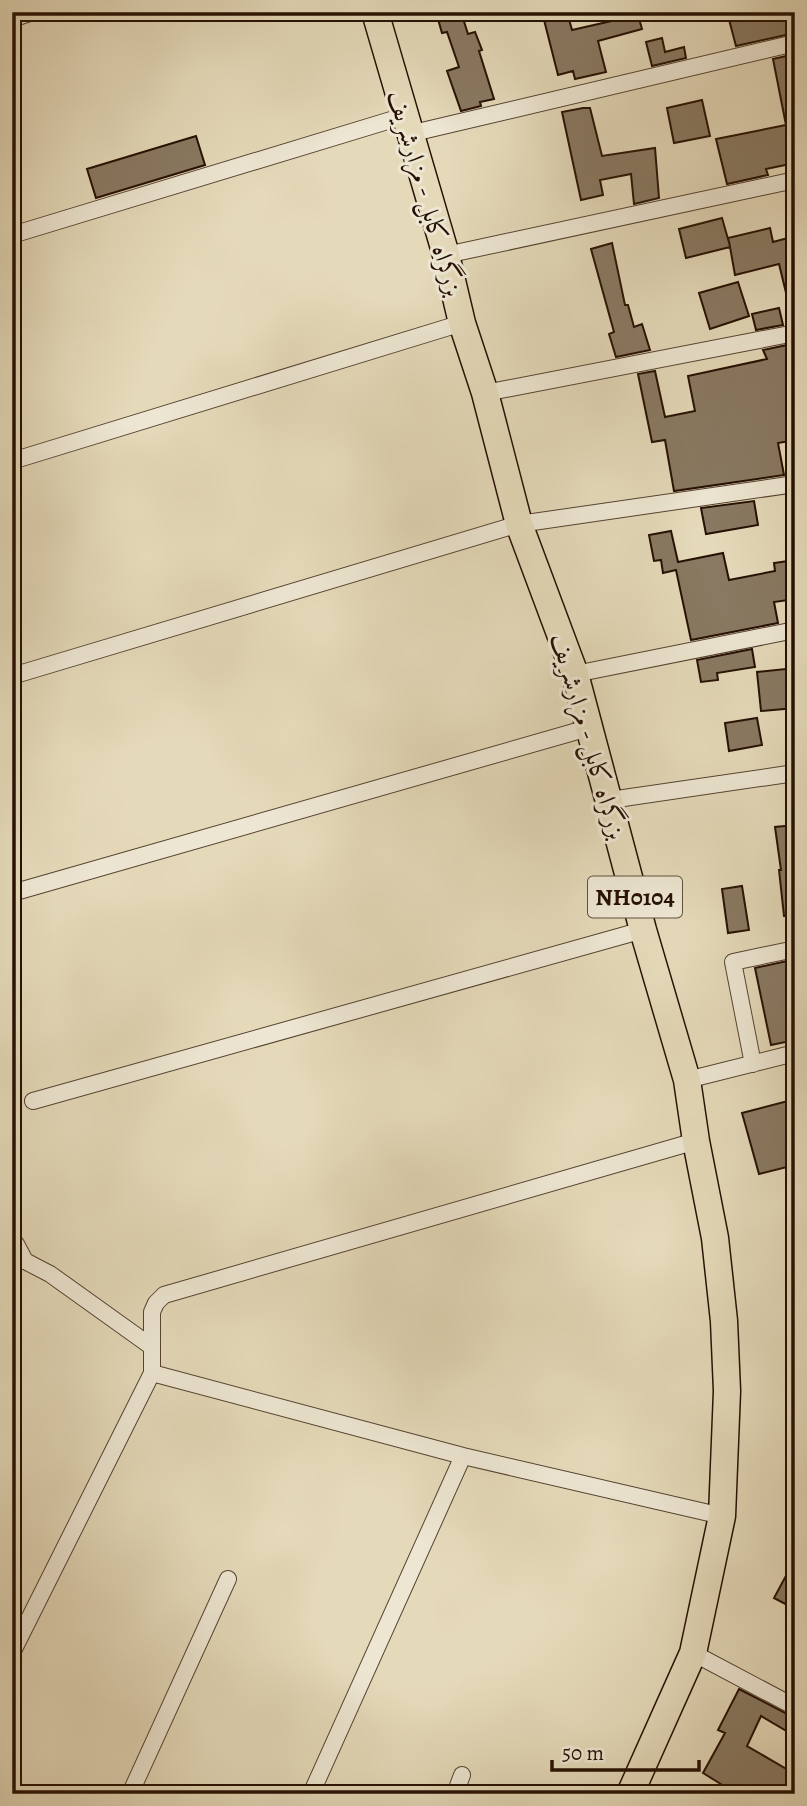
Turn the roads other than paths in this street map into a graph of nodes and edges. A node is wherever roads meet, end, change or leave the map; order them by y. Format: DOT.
graph roads {
  1 [pos="33,12"];
  2 [pos="374,12"];
  3 [pos="12,19"];
  4 [pos="795,43"];
  5 [pos="407,125"];
  6 [pos="795,180"];
  7 [pos="12,235"];
  8 [pos="446,255"];
  9 [pos="462,323"];
  10 [pos="795,333"];
  11 [pos="485,393"];
  12 [pos="12,461"];
  13 [pos="795,484"];
  14 [pos="519,524"];
  15 [pos="795,631"];
  16 [pos="575,674"];
  17 [pos="12,676"];
  18 [pos="588,728"];
  19 [pos="795,774"];
  20 [pos="610,800"];
  21 [pos="12,893"];
  22 [pos="643,930"];
  23 [pos="795,949"];
  24 [pos="795,1053"];
  25 [pos="753,1064"];
  26 [pos="687,1080"];
  27 [pos="33,1101"];
  28 [pos="696,1141"];
  29 [pos="12,1242"];
  30 [pos="18,1261"];
  31 [pos="152,1347"];
  32 [pos="152,1373"];
  33 [pos="463,1456"];
  34 [pos="722,1516"];
  35 [pos="229,1579"];
  36 [pos="12,1653"];
  37 [pos="693,1653"];
  38 [pos="795,1707"];
  39 [pos="462,1774"];
  40 [pos="130,1794"];
  41 [pos="311,1794"];
  42 [pos="455,1794"];
  43 [pos="630,1794"];
  1 -- 3 [label="street"];
  2 -- 5 [label="highway, بزرگراه کابل - مزارشریف / NH0104"];
  4 -- 5 [label="street"];
  5 -- 7 [label="street"];
  5 -- 8 [label="highway, بزرگراه کابل - مزارشریف / NH0104"];
  6 -- 8 [label="street"];
  8 -- 9 [label="highway, بزرگراه کابل - مزارشریف / NH0104"];
  9 -- 11 [label="highway, بزرگراه کابل - مزارشریف / NH0104"];
  9 -- 12 [label="street"];
  10 -- 11 [label="street"];
  11 -- 14 [label="highway, بزرگراه کابل - مزارشریف / NH0104"];
  13 -- 14 [label="street"];
  14 -- 16 [label="highway, بزرگراه کابل - مزارشریف / NH0104"];
  14 -- 17 [label="street"];
  15 -- 16 [label="street"];
  16 -- 18 [label="highway, بزرگراه کابل - مزارشریف / NH0104"];
  18 -- 20 [label="highway, بزرگراه کابل - مزارشریف / NH0104"];
  18 -- 21 [label="street"];
  19 -- 20 [label="street"];
  20 -- 22 [label="highway, بزرگراه کابل - مزارشریف / NH0104"];
  22 -- 26 [label="highway, بزرگراه کابل - مزارشریف / NH0104"];
  22 -- 27 [label="street"];
  23 -- 25 [label="street"];
  24 -- 25 [label="street"];
  25 -- 26 [label="street"];
  26 -- 28 [label="highway, بزرگراه کابل - مزارشریف / NH0104"];
  28 -- 31 [label="street"];
  28 -- 34 [label="highway, بزرگراه کابل - مزارشریف / NH0104"];
  29 -- 30 [label="street"];
  30 -- 31 [label="street"];
  31 -- 32 [label="street"];
  32 -- 33 [label="street"];
  32 -- 36 [label="street"];
  33 -- 34 [label="street"];
  33 -- 41 [label="street"];
  34 -- 37 [label="highway, بزرگراه کابل - مزارشریف / NH0104"];
  35 -- 40 [label="street"];
  37 -- 38 [label="street"];
  37 -- 43 [label="highway, بزرگراه کابل - مزارشریف / NH0104"];
  39 -- 42 [label="street"];
}
